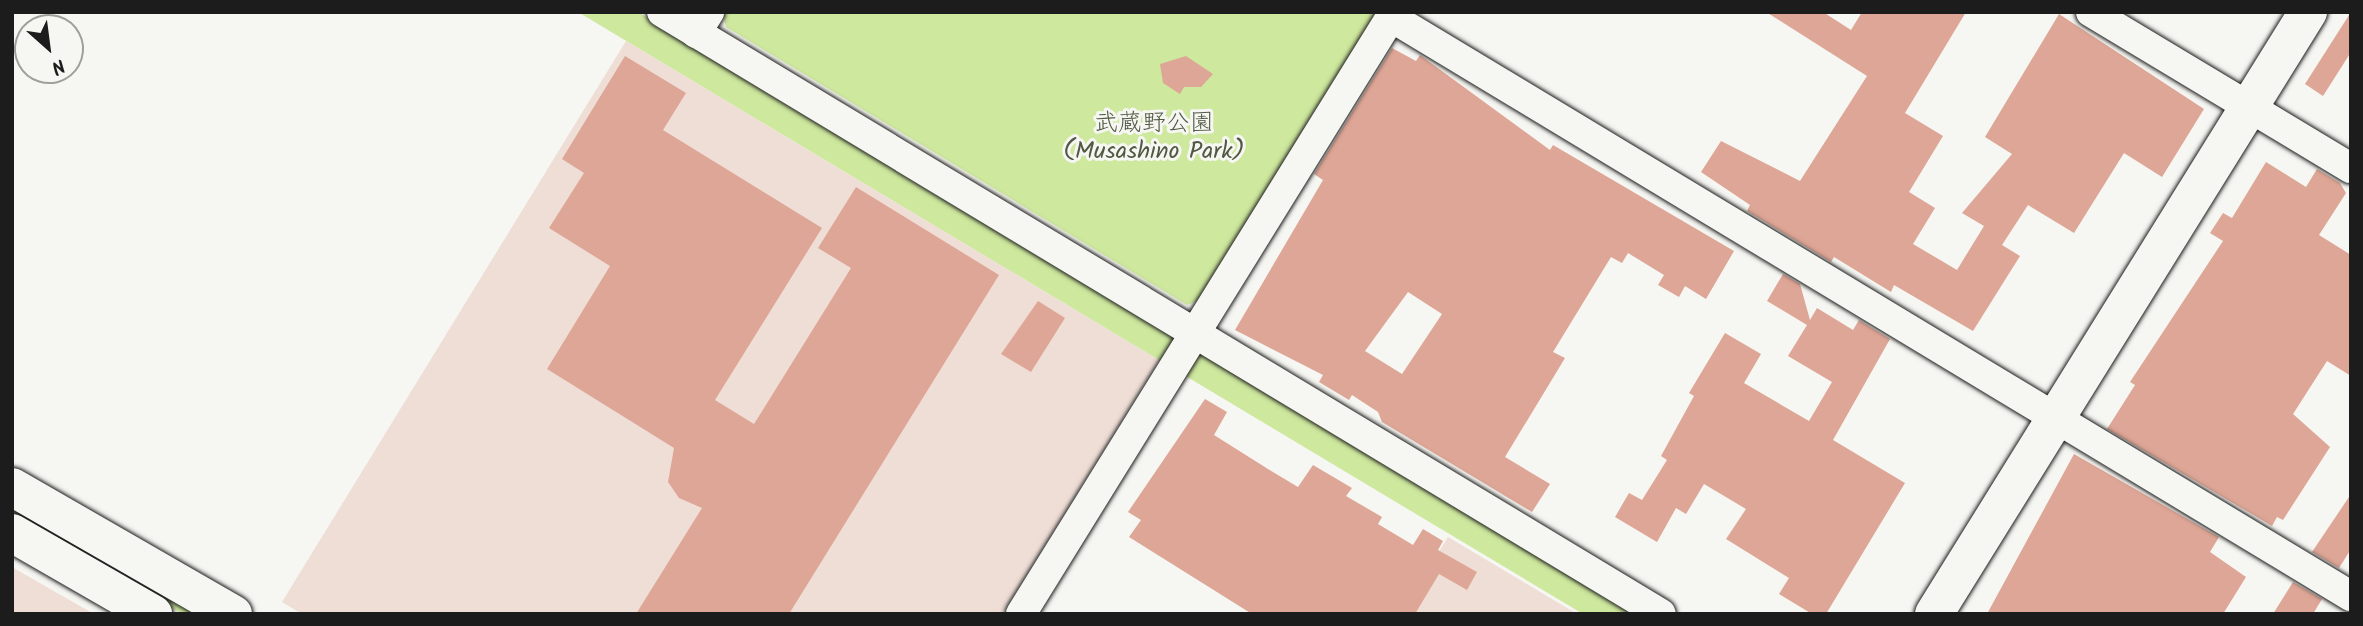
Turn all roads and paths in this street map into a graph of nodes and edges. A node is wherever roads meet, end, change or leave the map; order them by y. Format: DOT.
graph roads {
  1 [pos="662,12"];
  2 [pos="2091,12"];
  3 [pos="2308,12"];
  4 [pos="1392,15"];
  5 [pos="703,23"];
  6 [pos="2249,107"];
  7 [pos="2351,168"];
  8 [pos="1193,334"];
  9 [pos="2055,418"];
  10 [pos="12,486"];
  11 [pos="12,533"];
  12 [pos="2351,596"];
  13 [pos="153,614"];
  14 [pos="233,614"];
  15 [pos="1021,614"];
  16 [pos="1661,614"];
  17 [pos="1934,614"];
  1 -- 5 [label="street"];
  2 -- 6 [label="street"];
  3 -- 6 [label="street"];
  4 -- 8 [label="street"];
  4 -- 9 [label="street"];
  5 -- 8 [label="street"];
  6 -- 7 [label="street"];
  6 -- 9 [label="street"];
  8 -- 15 [label="street"];
  8 -- 16 [label="street"];
  9 -- 12 [label="street"];
  9 -- 17 [label="street"];
  10 -- 14 [label="street"];
  11 -- 13 [label="street"];
}
